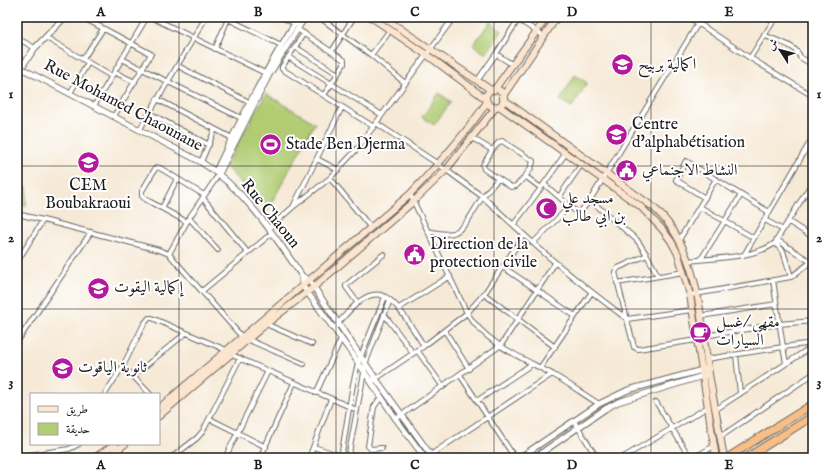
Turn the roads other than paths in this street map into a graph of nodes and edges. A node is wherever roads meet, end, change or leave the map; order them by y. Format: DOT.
graph roads {
  1 [pos="65,17"];
  2 [pos="82,17"];
  3 [pos="148,17"];
  4 [pos="151,17"];
  5 [pos="206,17"];
  6 [pos="282,17"];
  7 [pos="299,17"];
  8 [pos="305,17"];
  9 [pos="319,17"];
  10 [pos="354,17"];
  11 [pos="371,17"];
  12 [pos="383,17"];
  13 [pos="454,17"];
  14 [pos="514,17"];
  15 [pos="547,17"];
  16 [pos="557,17"];
  17 [pos="689,17"];
  18 [pos="702,17"];
  19 [pos="776,17"];
  20 [pos="226,18"];
  21 [pos="518,20"];
  22 [pos="699,23"];
  23 [pos="297,26"];
  24 [pos="103,28"];
  25 [pos="390,30"];
  26 [pos="536,31"];
  27 [pos="304,33"];
  28 [pos="343,34"];
  29 [pos="764,35"];
  30 [pos="544,36"];
  31 [pos="17,38"];
  32 [pos="45,38"];
  33 [pos="194,39"];
  34 [pos="131,44"];
  35 [pos="281,45"];
  36 [pos="295,47"];
  37 [pos="35,48"];
  38 [pos="214,49"];
  39 [pos="332,51"];
  40 [pos="428,52"];
  41 [pos="496,54"];
  42 [pos="371,56"];
  43 [pos="288,57"];
  44 [pos="750,58"];
  45 [pos="83,59"];
  46 [pos="122,59"];
  47 [pos="88,63"];
  48 [pos="811,64"];
  49 [pos="513,65"];
  50 [pos="178,66"];
  51 [pos="19,67"];
  52 [pos="142,70"];
  53 [pos="114,72"];
  54 [pos="267,74"];
  55 [pos="338,74"];
  56 [pos="111,76"];
  57 [pos="135,82"];
  58 [pos="168,82"];
  59 [pos="477,82"];
  60 [pos="331,84"];
  61 [pos="405,84"];
  62 [pos="493,90"];
  63 [pos="70,93"];
  64 [pos="324,95"];
  65 [pos="813,96"];
  66 [pos="503,98"];
  67 [pos="157,99"];
  68 [pos="486,101"];
  69 [pos="249,102"];
  70 [pos="94,106"];
  71 [pos="342,107"];
  72 [pos="497,107"];
  73 [pos="149,113"];
  74 [pos="382,115"];
  75 [pos="114,116"];
  76 [pos="243,119"];
  77 [pos="375,125"];
  78 [pos="140,129"];
  79 [pos="215,129"];
  80 [pos="813,137"];
  81 [pos="232,138"];
  82 [pos="472,138"];
  83 [pos="208,145"];
  84 [pos="492,150"];
  85 [pos="566,153"];
  86 [pos="317,159"];
  87 [pos="201,162"];
  88 [pos="438,164"];
  89 [pos="581,165"];
  90 [pos="338,170"];
  91 [pos="446,170"];
  92 [pos="217,172"];
  93 [pos="606,173"];
  94 [pos="525,176"];
  95 [pos="177,178"];
  96 [pos="330,178"];
  97 [pos="498,179"];
  98 [pos="716,179"];
  99 [pos="602,180"];
  100 [pos="813,181"];
  101 [pos="543,186"];
  102 [pos="410,194"];
  103 [pos="741,195"];
  104 [pos="203,196"];
  105 [pos="483,197"];
  106 [pos="559,197"];
  107 [pos="705,198"];
  108 [pos="590,200"];
  109 [pos="414,201"];
  110 [pos="570,206"];
  111 [pos="293,207"];
  112 [pos="700,207"];
  113 [pos="162,208"];
  114 [pos="769,212"];
  115 [pos="17,214"];
  116 [pos="43,220"];
  117 [pos="188,220"];
  118 [pos="765,220"];
  119 [pos="725,221"];
  120 [pos="788,222"];
  121 [pos="514,224"];
  122 [pos="371,228"];
  123 [pos="270,230"];
  124 [pos="783,230"];
  125 [pos="428,231"];
  126 [pos="91,232"];
  127 [pos="524,235"];
  128 [pos="813,237"];
  129 [pos="754,238"];
  130 [pos="679,240"];
  131 [pos="776,241"];
  132 [pos="533,243"];
  133 [pos="17,250"];
  134 [pos="218,250"];
  135 [pos="248,252"];
  136 [pos="22,254"];
  137 [pos="168,254"];
  138 [pos="384,254"];
  139 [pos="744,254"];
  140 [pos="647,255"];
  141 [pos="701,259"];
  142 [pos="689,261"];
  143 [pos="17,262"];
  144 [pos="812,262"];
  145 [pos="555,263"];
  146 [pos="503,267"];
  147 [pos="684,272"];
  148 [pos="302,276"];
  149 [pos="450,276"];
  150 [pos="658,276"];
  151 [pos="791,277"];
  152 [pos="310,280"];
  153 [pos="773,280"];
  154 [pos="617,283"];
  155 [pos="302,285"];
  156 [pos="314,287"];
  157 [pos="537,290"];
  158 [pos="202,292"];
  159 [pos="307,292"];
  160 [pos="591,293"];
  161 [pos="484,294"];
  162 [pos="693,294"];
  163 [pos="385,297"];
  164 [pos="390,300"];
  165 [pos="357,302"];
  166 [pos="776,304"];
  167 [pos="399,308"];
  168 [pos="692,310"];
  169 [pos="467,313"];
  170 [pos="384,314"];
  171 [pos="575,316"];
  172 [pos="701,316"];
  173 [pos="627,319"];
  174 [pos="518,320"];
  175 [pos="813,320"];
  176 [pos="339,323"];
  177 [pos="266,324"];
  178 [pos="779,324"];
  179 [pos="334,329"];
  180 [pos="445,331"];
  181 [pos="186,333"];
  182 [pos="704,336"];
  183 [pos="242,337"];
  184 [pos="342,339"];
  185 [pos="248,340"];
  186 [pos="697,340"];
  187 [pos="17,342"];
  188 [pos="312,344"];
  189 [pos="501,345"];
  190 [pos="813,345"];
  191 [pos="424,346"];
  192 [pos="555,346"];
  193 [pos="783,347"];
  194 [pos="226,350"];
  195 [pos="415,352"];
  196 [pos="232,355"];
  197 [pos="361,355"];
  198 [pos="736,355"];
  199 [pos="240,358"];
  200 [pos="707,359"];
  201 [pos="366,362"];
  202 [pos="358,363"];
  203 [pos="786,363"];
  204 [pos="304,364"];
  205 [pos="532,364"];
  206 [pos="123,366"];
  207 [pos="540,368"];
  208 [pos="469,369"];
  209 [pos="268,371"];
  210 [pos="364,371"];
  211 [pos="706,372"];
  212 [pos="552,374"];
  213 [pos="813,374"];
  214 [pos="460,375"];
  215 [pos="133,376"];
  216 [pos="376,379"];
  217 [pos="371,382"];
  218 [pos="294,383"];
  219 [pos="443,387"];
  220 [pos="316,392"];
  221 [pos="106,393"];
  222 [pos="149,393"];
  223 [pos="740,393"];
  224 [pos="381,396"];
  225 [pos="331,399"];
  226 [pos="477,401"];
  227 [pos="656,402"];
  228 [pos="599,404"];
  229 [pos="813,404"];
  230 [pos="160,406"];
  231 [pos="349,407"];
  232 [pos="708,407"];
  233 [pos="357,410"];
  234 [pos="715,410"];
  235 [pos="160,415"];
  236 [pos="401,415"];
  237 [pos="813,416"];
  238 [pos="488,417"];
  239 [pos="210,419"];
  240 [pos="396,419"];
  241 [pos="574,421"];
  242 [pos="578,428"];
  243 [pos="673,428"];
  244 [pos="237,434"];
  245 [pos="720,437"];
  246 [pos="76,445"];
  247 [pos="114,445"];
  248 [pos="124,445"];
  249 [pos="714,446"];
  250 [pos="266,447"];
  251 [pos="314,447"];
  252 [pos="382,448"];
  253 [pos="115,455"];
  254 [pos="341,457"];
  255 [pos="432,457"];
  256 [pos="26,458"];
  257 [pos="94,458"];
  258 [pos="106,458"];
  259 [pos="171,458"];
  260 [pos="225,458"];
  261 [pos="260,458"];
  262 [pos="309,458"];
  263 [pos="348,458"];
  264 [pos="425,458"];
  265 [pos="515,458"];
  266 [pos="519,458"];
  267 [pos="534,458"];
  268 [pos="597,458"];
  269 [pos="622,458"];
  270 [pos="690,458"];
  271 [pos="693,458"];
  272 [pos="716,458"];
  273 [pos="724,458"];
  274 [pos="727,458"];
  275 [pos="746,458"];
  1 -- 32 [label="street"];
  2 -- 24 [label="street"];
  3 -- 34 [label="street"];
  4 -- 33 [label="street"];
  5 -- 33 [label="street"];
  6 -- 23 [label="street"];
  7 -- 23 [label="street"];
  8 -- 23 [label="street"];
  9 -- 28 [label="street"];
  10 -- 28 [label="street"];
  11 -- 25 [label="main road"];
  12 -- 40 [label="main road"];
  13 -- 40 [label="street"];
  14 -- 21 [label="street"];
  15 -- 26 [label="main road"];
  16 -- 30 [label="main road"];
  17 -- 22 [label="street"];
  18 -- 22 [label="street"];
  19 -- 29 [label="street"];
  20 -- 35 [label="street"];
  20 -- 38 [label="street"];
  21 -- 26 [label="street"];
  21 -- 41 [label="street"];
  22 -- 44 [label="street"];
  22 -- 93 [label="street"];
  23 -- 27 [label="street"];
  23 -- 35 [label="street"];
  23 -- 54 [label="street"];
  24 -- 34 [label="street"];
  24 -- 45 [label="street"];
  25 -- 40 [label="main road"];
  25 -- 42 [label="street"];
  26 -- 30 [label="street"];
  26 -- 49 [label="main road"];
  27 -- 36 [label="street"];
  27 -- 39 [label="street"];
  28 -- 39 [label="street"];
  28 -- 42 [label="street"];
  29 -- 44 [label="street"];
  29 -- 48 [label="street"];
  30 -- 66 [label="main road"];
  31 -- 37 [label="street"];
  32 -- 37 [label="street"];
  32 -- 45 [label="street"];
  33 -- 38 [label="street"];
  33 -- 50 [label="street"];
  34 -- 46 [label="street"];
  34 -- 52 [label="street"];
  35 -- 54 [label="street"];
  36 -- 43 [label="street"];
  36 -- 55 [label="street"];
  37 -- 51 [label="street"];
  38 -- 54 [label="street"];
  39 -- 55 [label="street"];
  40 -- 59 [label="main road"];
  40 -- 61 [label="street"];
  40 -- 68 [label="main road"];
  41 -- 49 [label="street"];
  41 -- 59 [label="street"];
  42 -- 61 [label="street"];
  43 -- 60 [label="street"];
  43 -- 64 [label="street"];
  44 -- 65 [label="street"];
  45 -- 47 [label="street"];
  46 -- 52 [label="street"];
  46 -- 53 [label="street"];
  47 -- 56 [label="street"];
  47 -- 63 [label="street"];
  49 -- 62 [label="main road"];
  50 -- 58 [label="street"];
  50 -- 69 [label="street"];
  51 -- 63 [label="street, Rue Mohamed Chaounane"];
  52 -- 57 [label="street"];
  52 -- 58 [label="street"];
  53 -- 56 [label="street"];
  53 -- 57 [label="street"];
  54 -- 69 [label="street"];
  54 -- 76 [label="street"];
  55 -- 60 [label="street"];
  56 -- 70 [label="street"];
  57 -- 75 [label="street"];
  58 -- 67 [label="street"];
  58 -- 76 [label="street"];
  59 -- 62 [label="main road"];
  60 -- 64 [label="street"];
  60 -- 74 [label="street"];
  61 -- 74 [label="street"];
  62 -- 66 [label="main road"];
  62 -- 68 [label="main road"];
  63 -- 70 [label="street, Rue Mohamed Chaounane"];
  64 -- 71 [label="street"];
  66 -- 72 [label="main road"];
  66 -- 93 [label="main road"];
  67 -- 73 [label="street"];
  67 -- 79 [label="street"];
  68 -- 72 [label="main road"];
  68 -- 88 [label="main road"];
  69 -- 76 [label="street"];
  70 -- 75 [label="street, Rue Mohamed Chaounane"];
  71 -- 77 [label="street"];
  71 -- 86 [label="street"];
  72 -- 82 [label="main road"];
  72 -- 85 [label="main road"];
  73 -- 78 [label="street"];
  73 -- 83 [label="street"];
  74 -- 77 [label="street"];
  75 -- 78 [label="street, Rue Mohamed Chaounane"];
  76 -- 81 [label="street"];
  76 -- 92 [label="street"];
  77 -- 88 [label="street"];
  77 -- 90 [label="street"];
  78 -- 87 [label="street, Rue Mohamed Chaounane"];
  79 -- 81 [label="street"];
  79 -- 83 [label="street"];
  80 -- 114 [label="street"];
  81 -- 92 [label="street"];
  82 -- 84 [label="street"];
  82 -- 91 [label="main road"];
  83 -- 87 [label="street"];
  84 -- 94 [label="street"];
  84 -- 97 [label="street"];
  85 -- 89 [label="main road"];
  85 -- 101 [label="street"];
  86 -- 90 [label="street"];
  86 -- 111 [label="street"];
  87 -- 92 [label="street, Rue Mohamed Chaounane"];
  88 -- 91 [label="street"];
  88 -- 102 [label="main road"];
  89 -- 99 [label="main road"];
  89 -- 106 [label="street"];
  90 -- 96 [label="street"];
  91 -- 105 [label="street"];
  91 -- 109 [label="main road"];
  92 -- 104 [label="street"];
  92 -- 123 [label="street, Rue Chaoun"];
  93 -- 99 [label="street"];
  93 -- 130 [label="main road"];
  94 -- 97 [label="street"];
  94 -- 101 [label="street"];
  95 -- 104 [label="street"];
  95 -- 113 [label="street"];
  95 -- 113 [label="street"];
  96 -- 111 [label="street"];
  96 -- 122 [label="street"];
  97 -- 105 [label="street"];
  98 -- 103 [label="street"];
  98 -- 107 [label="street"];
  98 -- 107 [label="street"];
  99 -- 108 [label="street"];
  99 -- 147 [label="main road"];
  100 -- 120 [label="street"];
  101 -- 106 [label="street"];
  101 -- 121 [label="street"];
  102 -- 109 [label="street"];
  102 -- 122 [label="main road"];
  103 -- 114 [label="street"];
  103 -- 119 [label="street"];
  104 -- 117 [label="street"];
  104 -- 135 [label="street"];
  105 -- 121 [label="street"];
  105 -- 125 [label="street"];
  106 -- 110 [label="street"];
  107 -- 112 [label="street"];
  108 -- 110 [label="street"];
  108 -- 140 [label="street"];
  109 -- 125 [label="street"];
  109 -- 156 [label="main road"];
  110 -- 132 [label="street"];
  111 -- 123 [label="street"];
  112 -- 119 [label="street"];
  112 -- 130 [label="street"];
  113 -- 117 [label="street"];
  114 -- 118 [label="street"];
  115 -- 116 [label="street"];
  116 -- 126 [label="street"];
  116 -- 136 [label="street"];
  117 -- 134 [label="street"];
  117 -- 137 [label="street"];
  118 -- 124 [label="street"];
  118 -- 129 [label="street"];
  119 -- 129 [label="street"];
  119 -- 141 [label="street"];
  120 -- 124 [label="street"];
  120 -- 128 [label="street"];
  121 -- 127 [label="street"];
  122 -- 152 [label="main road"];
  123 -- 135 [label="street"];
  123 -- 148 [label="street, Rue Chaoun"];
  124 -- 131 [label="street"];
  125 -- 149 [label="street"];
  126 -- 137 [label="street"];
  126 -- 187 [label="street"];
  127 -- 132 [label="street"];
  127 -- 146 [label="street"];
  129 -- 139 [label="street"];
  130 -- 142 [label="main road"];
  131 -- 139 [label="street"];
  131 -- 144 [label="street"];
  131 -- 151 [label="street"];
  132 -- 145 [label="street"];
  133 -- 136 [label="street"];
  135 -- 158 [label="street"];
  136 -- 143 [label="street"];
  137 -- 158 [label="street"];
  138 -- 165 [label="street"];
  139 -- 141 [label="street"];
  140 -- 150 [label="street"];
  140 -- 154 [label="street"];
  141 -- 142 [label="street"];
  142 -- 162 [label="main road"];
  144 -- 151 [label="street"];
  145 -- 157 [label="street"];
  145 -- 160 [label="street"];
  146 -- 157 [label="street"];
  146 -- 161 [label="street"];
  147 -- 150 [label="street"];
  147 -- 162 [label="main road"];
  148 -- 152 [label="street, Rue Chaoun"];
  148 -- 155 [label="street"];
  149 -- 167 [label="street"];
  149 -- 169 [label="street"];
  150 -- 154 [label="street"];
  151 -- 153 [label="street"];
  152 -- 155 [label="main road"];
  152 -- 156 [label="street"];
  153 -- 162 [label="street"];
  153 -- 166 [label="street"];
  154 -- 173 [label="street"];
  155 -- 159 [label="street"];
  155 -- 183 [label="main road"];
  156 -- 159 [label="main road"];
  156 -- 176 [label="street"];
  157 -- 171 [label="street"];
  157 -- 174 [label="street"];
  158 -- 183 [label="street"];
  159 -- 177 [label="main road"];
  159 -- 179 [label="street"];
  160 -- 171 [label="street"];
  160 -- 173 [label="street"];
  161 -- 169 [label="street"];
  161 -- 174 [label="street"];
  162 -- 168 [label="main road"];
  162 -- 172 [label="main road"];
  163 -- 164 [label="street"];
  163 -- 165 [label="street"];
  163 -- 197 [label="street"];
  164 -- 167 [label="street"];
  164 -- 170 [label="street"];
  165 -- 176 [label="street"];
  166 -- 172 [label="street"];
  166 -- 178 [label="street"];
  167 -- 191 [label="street"];
  168 -- 173 [label="street"];
  168 -- 186 [label="main road"];
  169 -- 180 [label="street"];
  169 -- 189 [label="street"];
  170 -- 195 [label="street"];
  170 -- 201 [label="street"];
  171 -- 192 [label="street"];
  172 -- 182 [label="main road"];
  173 -- 186 [label="street"];
  174 -- 189 [label="street"];
  174 -- 192 [label="street"];
  175 -- 178 [label="street"];
  176 -- 179 [label="street"];
  176 -- 197 [label="street"];
  177 -- 185 [label="main road"];
  177 -- 188 [label="street"];
  178 -- 182 [label="street"];
  178 -- 193 [label="street"];
  179 -- 184 [label="street"];
  180 -- 191 [label="street"];
  180 -- 208 [label="street"];
  181 -- 194 [label="street"];
  181 -- 206 [label="street"];
  181 -- 215 [label="street"];
  182 -- 200 [label="main road"];
  183 -- 185 [label="street"];
  183 -- 194 [label="main road"];
  184 -- 202 [label="street"];
  184 -- 220 [label="street"];
  185 -- 196 [label="main road"];
  185 -- 204 [label="street"];
  186 -- 211 [label="main road"];
  189 -- 205 [label="street"];
  189 -- 208 [label="street"];
  190 -- 193 [label="street"];
  190 -- 203 [label="street"];
  191 -- 195 [label="street"];
  192 -- 207 [label="street"];
  193 -- 198 [label="street"];
  193 -- 203 [label="street"];
  194 -- 230 [label="main road"];
  195 -- 216 [label="street"];
  195 -- 219 [label="street"];
  196 -- 199 [label="street"];
  196 -- 235 [label="main road"];
  197 -- 201 [label="street"];
  197 -- 202 [label="street"];
  198 -- 200 [label="street"];
  198 -- 223 [label="street"];
  199 -- 209 [label="street"];
  199 -- 239 [label="street"];
  200 -- 211 [label="main road"];
  201 -- 210 [label="street"];
  201 -- 216 [label="street"];
  202 -- 210 [label="street"];
  202 -- 231 [label="street"];
  203 -- 223 [label="street"];
  205 -- 207 [label="street"];
  205 -- 226 [label="street"];
  206 -- 215 [label="street"];
  206 -- 221 [label="street"];
  207 -- 212 [label="street"];
  208 -- 214 [label="street"];
  209 -- 218 [label="street"];
  209 -- 244 [label="street"];
  210 -- 217 [label="street"];
  210 -- 233 [label="street"];
  211 -- 228 [label="street"];
  211 -- 232 [label="main road"];
  211 -- 234 [label="main road"];
  211 -- 242 [label="street"];
  212 -- 228 [label="street"];
  212 -- 238 [label="street"];
  213 -- 245 [label="street"];
  214 -- 219 [label="street"];
  214 -- 226 [label="street"];
  215 -- 222 [label="street"];
  216 -- 217 [label="street"];
  216 -- 236 [label="street"];
  217 -- 224 [label="street"];
  218 -- 220 [label="street"];
  218 -- 250 [label="street"];
  219 -- 236 [label="street"];
  220 -- 225 [label="street"];
  223 -- 234 [label="street"];
  224 -- 240 [label="street"];
  224 -- 252 [label="street"];
  225 -- 231 [label="street"];
  225 -- 251 [label="street"];
  226 -- 238 [label="street"];
  227 -- 243 [label="street"];
  228 -- 241 [label="street"];
  229 -- 274 [label="highway"];
  231 -- 233 [label="street"];
  231 -- 254 [label="street"];
  232 -- 243 [label="street"];
  232 -- 249 [label="main road"];
  233 -- 263 [label="street"];
  234 -- 245 [label="main road"];
  236 -- 240 [label="street"];
  236 -- 255 [label="street"];
  237 -- 275 [label="highway"];
  238 -- 255 [label="street"];
  238 -- 265 [label="street"];
  239 -- 244 [label="street"];
  239 -- 259 [label="street"];
  240 -- 264 [label="street"];
  241 -- 242 [label="street"];
  241 -- 266 [label="street"];
  242 -- 267 [label="street"];
  242 -- 268 [label="street"];
  243 -- 269 [label="street"];
  243 -- 270 [label="street"];
  244 -- 250 [label="street"];
  244 -- 260 [label="street"];
  245 -- 273 [label="main road"];
  246 -- 256 [label="street"];
  247 -- 257 [label="main road"];
  248 -- 253 [label="main road"];
  249 -- 271 [label="street"];
  249 -- 272 [label="main road"];
  250 -- 261 [label="street"];
  251 -- 254 [label="street"];
  251 -- 262 [label="street"];
  253 -- 258 [label="main road"];
  254 -- 263 [label="street"];
  255 -- 264 [label="street"];
}
